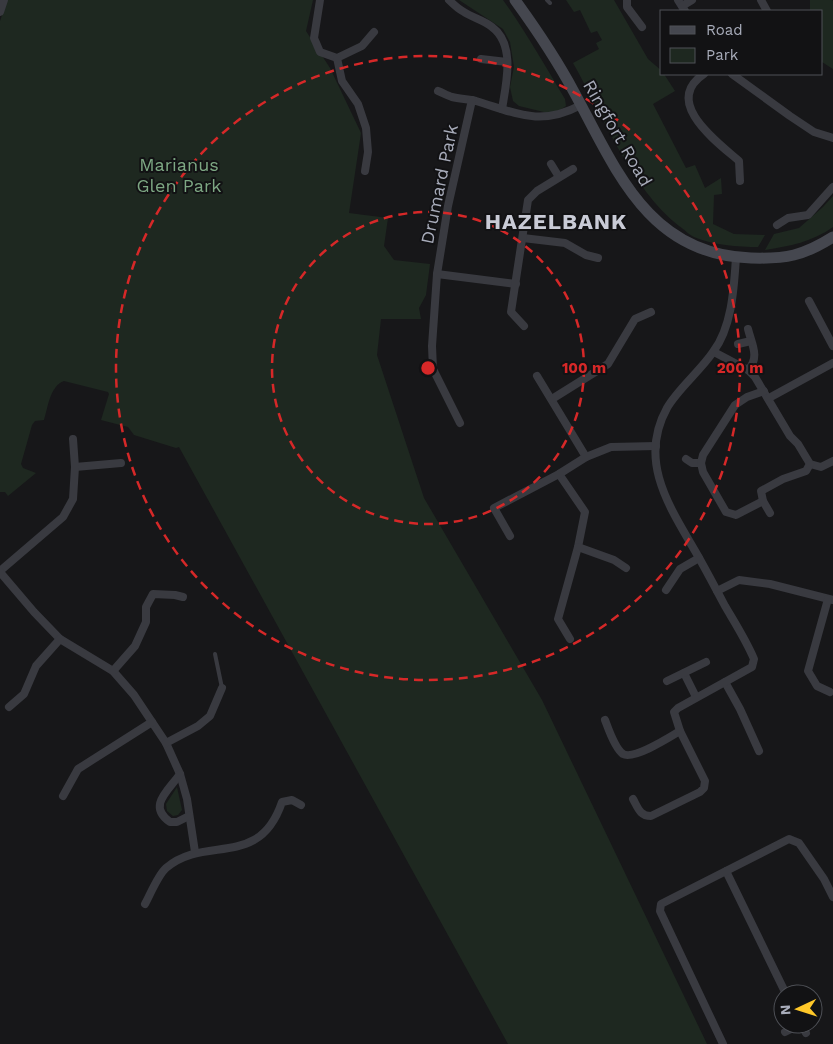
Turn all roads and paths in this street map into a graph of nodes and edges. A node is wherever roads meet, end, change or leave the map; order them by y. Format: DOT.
graph roads {
  1 [pos="4,0"];
  2 [pos="320,0"];
  3 [pos="448,0"];
  4 [pos="515,0"];
  5 [pos="627,0"];
  6 [pos="692,0"];
  7 [pos="682,6"];
  8 [pos="0,12"];
  9 [pos="642,27"];
  10 [pos="374,32"];
  11 [pos="337,58"];
  12 [pos="481,59"];
  13 [pos="507,62"];
  14 [pos="703,75"];
  15 [pos="733,75"];
  16 [pos="438,91"];
  17 [pos="472,100"];
  18 [pos="581,105"];
  19 [pos="502,109"];
  20 [pos="833,138"];
  21 [pos="551,164"];
  22 [pos="573,169"];
  23 [pos="365,171"];
  24 [pos="559,177"];
  25 [pos="740,181"];
  26 [pos="833,187"];
  27 [pos="777,225"];
  28 [pos="833,237"];
  29 [pos="523,238"];
  30 [pos="736,257"];
  31 [pos="598,258"];
  32 [pos="437,274"];
  33 [pos="516,284"];
  34 [pos="808,302"];
  35 [pos="651,312"];
  36 [pos="524,326"];
  37 [pos="748,329"];
  38 [pos="751,341"];
  39 [pos="738,344"];
  40 [pos="833,346"];
  41 [pos="714,352"];
  42 [pos="833,363"];
  43 [pos="748,370"];
  44 [pos="537,376"];
  45 [pos="764,391"];
  46 [pos="768,398"];
  47 [pos="552,399"];
  48 [pos="460,424"];
  49 [pos="73,439"];
  50 [pos="656,446"];
  51 [pos="586,457"];
  52 [pos="686,459"];
  53 [pos="833,461"];
  54 [pos="121,463"];
  55 [pos="701,463"];
  56 [pos="810,464"];
  57 [pos="75,467"];
  58 [pos="559,474"];
  59 [pos="763,501"];
  60 [pos="770,513"];
  61 [pos="510,536"];
  62 [pos="578,547"];
  63 [pos="699,558"];
  64 [pos="626,568"];
  65 [pos="0,572"];
  66 [pos="666,590"];
  67 [pos="717,591"];
  68 [pos="183,597"];
  69 [pos="830,600"];
  70 [pos="60,639"];
  71 [pos="570,639"];
  72 [pos="215,654"];
  73 [pos="706,662"];
  74 [pos="112,671"];
  75 [pos="684,673"];
  76 [pos="667,681"];
  77 [pos="725,682"];
  78 [pos="222,688"];
  79 [pos="830,692"];
  80 [pos="696,697"];
  81 [pos="9,707"];
  82 [pos="605,720"];
  83 [pos="152,722"];
  84 [pos="680,731"];
  85 [pos="166,744"];
  86 [pos="759,751"];
  87 [pos="180,774"];
  88 [pos="63,796"];
  89 [pos="634,799"];
  90 [pos="301,805"];
  91 [pos="189,816"];
  92 [pos="195,852"];
  93 [pos="726,871"];
  94 [pos="833,897"];
  95 [pos="145,904"];
  96 [pos="781,984"];
  97 [pos="723,1044"];
  1 -- 8 [label="street"];
  2 -- 11 [label="street"];
  3 -- 13 [label="street"];
  4 -- 18 [label="street, Ringfort Road"];
  5 -- 9 [label="street"];
  6 -- 7 [label="street"];
  10 -- 11 [label="street"];
  11 -- 23 [label="street"];
  12 -- 13 [label="street"];
  13 -- 19 [label="street"];
  14 -- 25 [label="street"];
  15 -- 20 [label="street"];
  16 -- 17 [label="street"];
  17 -- 19 [label="street"];
  17 -- 32 [label="street, Drumard Park"];
  18 -- 19 [label="street"];
  18 -- 30 [label="street, Ringfort Road"];
  21 -- 24 [label="street"];
  22 -- 24 [label="street"];
  24 -- 29 [label="street"];
  26 -- 27 [label="street"];
  28 -- 30 [label="street, Ringfort Road"];
  29 -- 31 [label="street"];
  29 -- 33 [label="street"];
  30 -- 41 [label="street"];
  32 -- 33 [label="street"];
  32 -- 48 [label="street, Drumard Park"];
  33 -- 36 [label="street"];
  34 -- 40 [label="street"];
  35 -- 47 [label="street"];
  37 -- 38 [label="street"];
  38 -- 39 [label="street"];
  38 -- 43 [label="street"];
  41 -- 43 [label="street"];
  41 -- 50 [label="street"];
  42 -- 46 [label="street"];
  43 -- 45 [label="street"];
  44 -- 47 [label="street"];
  45 -- 46 [label="street"];
  45 -- 55 [label="street"];
  46 -- 56 [label="street"];
  47 -- 51 [label="street"];
  49 -- 57 [label="street"];
  50 -- 51 [label="street"];
  50 -- 63 [label="street"];
  51 -- 58 [label="street"];
  52 -- 55 [label="street"];
  53 -- 56 [label="street"];
  54 -- 57 [label="street"];
  55 -- 59 [label="street"];
  56 -- 59 [label="street"];
  57 -- 65 [label="street"];
  58 -- 61 [label="street"];
  58 -- 62 [label="street"];
  59 -- 60 [label="street"];
  62 -- 64 [label="street"];
  62 -- 71 [label="street"];
  63 -- 66 [label="street"];
  63 -- 67 [label="street"];
  65 -- 70 [label="street"];
  67 -- 69 [label="street"];
  67 -- 77 [label="street"];
  68 -- 74 [label="street"];
  69 -- 79 [label="street"];
  70 -- 74 [label="street"];
  70 -- 81 [label="street"];
  72 -- 78 [label="lane"];
  73 -- 75 [label="street"];
  74 -- 83 [label="street"];
  75 -- 76 [label="street"];
  75 -- 80 [label="street"];
  77 -- 80 [label="street"];
  77 -- 86 [label="street"];
  78 -- 85 [label="street"];
  80 -- 84 [label="street"];
  82 -- 84 [label="street"];
  83 -- 85 [label="street"];
  83 -- 88 [label="street"];
  84 -- 89 [label="street"];
  85 -- 87 [label="street"];
  87 -- 91 [label="street"];
  87 -- 91 [label="street"];
  90 -- 92 [label="street"];
  91 -- 92 [label="street"];
  92 -- 95 [label="street"];
  93 -- 94 [label="street"];
  93 -- 96 [label="street"];
  93 -- 97 [label="street"];
}
